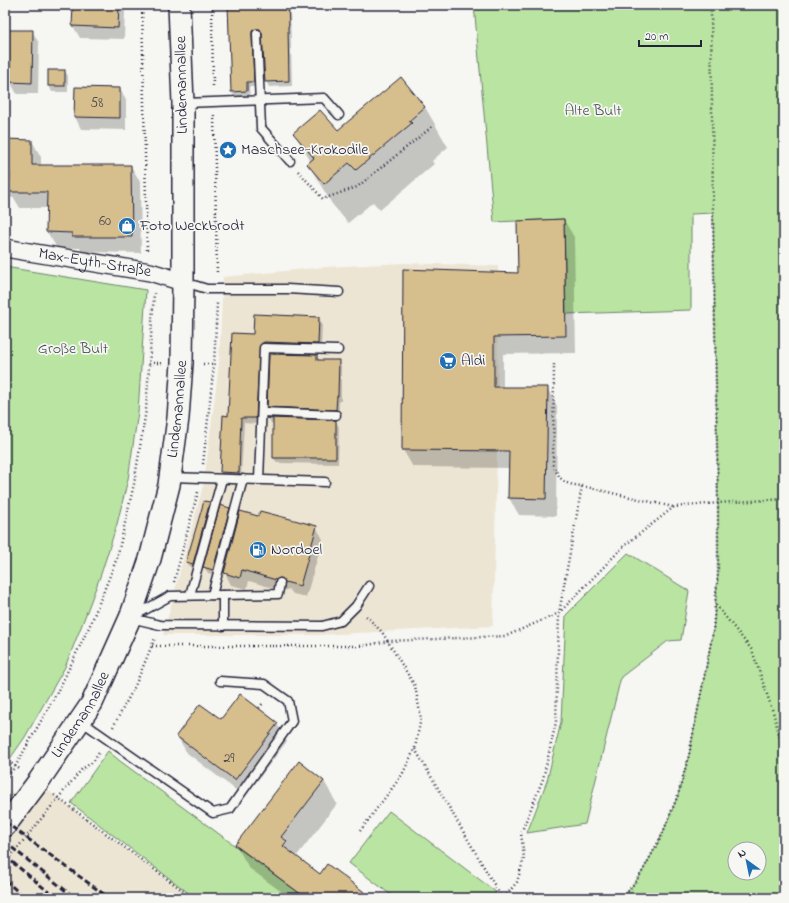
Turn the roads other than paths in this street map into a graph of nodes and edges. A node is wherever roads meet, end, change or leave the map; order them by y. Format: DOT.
graph roads {
  1 [pos="180,5"];
  2 [pos="257,34"];
  3 [pos="260,100"];
  4 [pos="183,103"];
  5 [pos="339,115"];
  6 [pos="290,161"];
  7 [pos="5,248"];
  8 [pos="183,282"];
  9 [pos="339,292"];
  10 [pos="338,350"];
  11 [pos="262,412"];
  12 [pos="336,415"];
  13 [pos="170,477"];
  14 [pos="222,479"];
  15 [pos="243,479"];
  16 [pos="259,480"];
  17 [pos="325,482"];
  18 [pos="280,583"];
  19 [pos="369,586"];
  20 [pos="190,595"];
  21 [pos="212,595"];
  22 [pos="223,595"];
  23 [pos="130,618"];
  24 [pos="222,626"];
  25 [pos="220,681"];
  26 [pos="80,721"];
  27 [pos="5,826"];
  1 -- 4 [label="street, Lindemannallee"];
  2 -- 3 [label="lane"];
  3 -- 4 [label="lane"];
  3 -- 5 [label="lane"];
  3 -- 6 [label="lane"];
  4 -- 8 [label="street, Lindemannallee"];
  7 -- 8 [label="street, Max-Eyth-Straße"];
  8 -- 9 [label="lane"];
  8 -- 13 [label="street, Lindemannallee"];
  10 -- 11 [label="lane"];
  11 -- 12 [label="lane"];
  11 -- 16 [label="lane"];
  13 -- 14 [label="lane"];
  13 -- 23 [label="street, Lindemannallee"];
  14 -- 15 [label="lane"];
  14 -- 20 [label="lane"];
  15 -- 16 [label="lane"];
  15 -- 21 [label="lane"];
  16 -- 17 [label="lane"];
  18 -- 22 [label="lane"];
  19 -- 24 [label="lane"];
  20 -- 21 [label="lane"];
  20 -- 23 [label="lane"];
  21 -- 22 [label="lane"];
  22 -- 24 [label="lane"];
  23 -- 24 [label="lane"];
  23 -- 26 [label="street, Lindemannallee"];
  25 -- 26 [label="lane"];
  26 -- 27 [label="street, Lindemannallee"];
}
